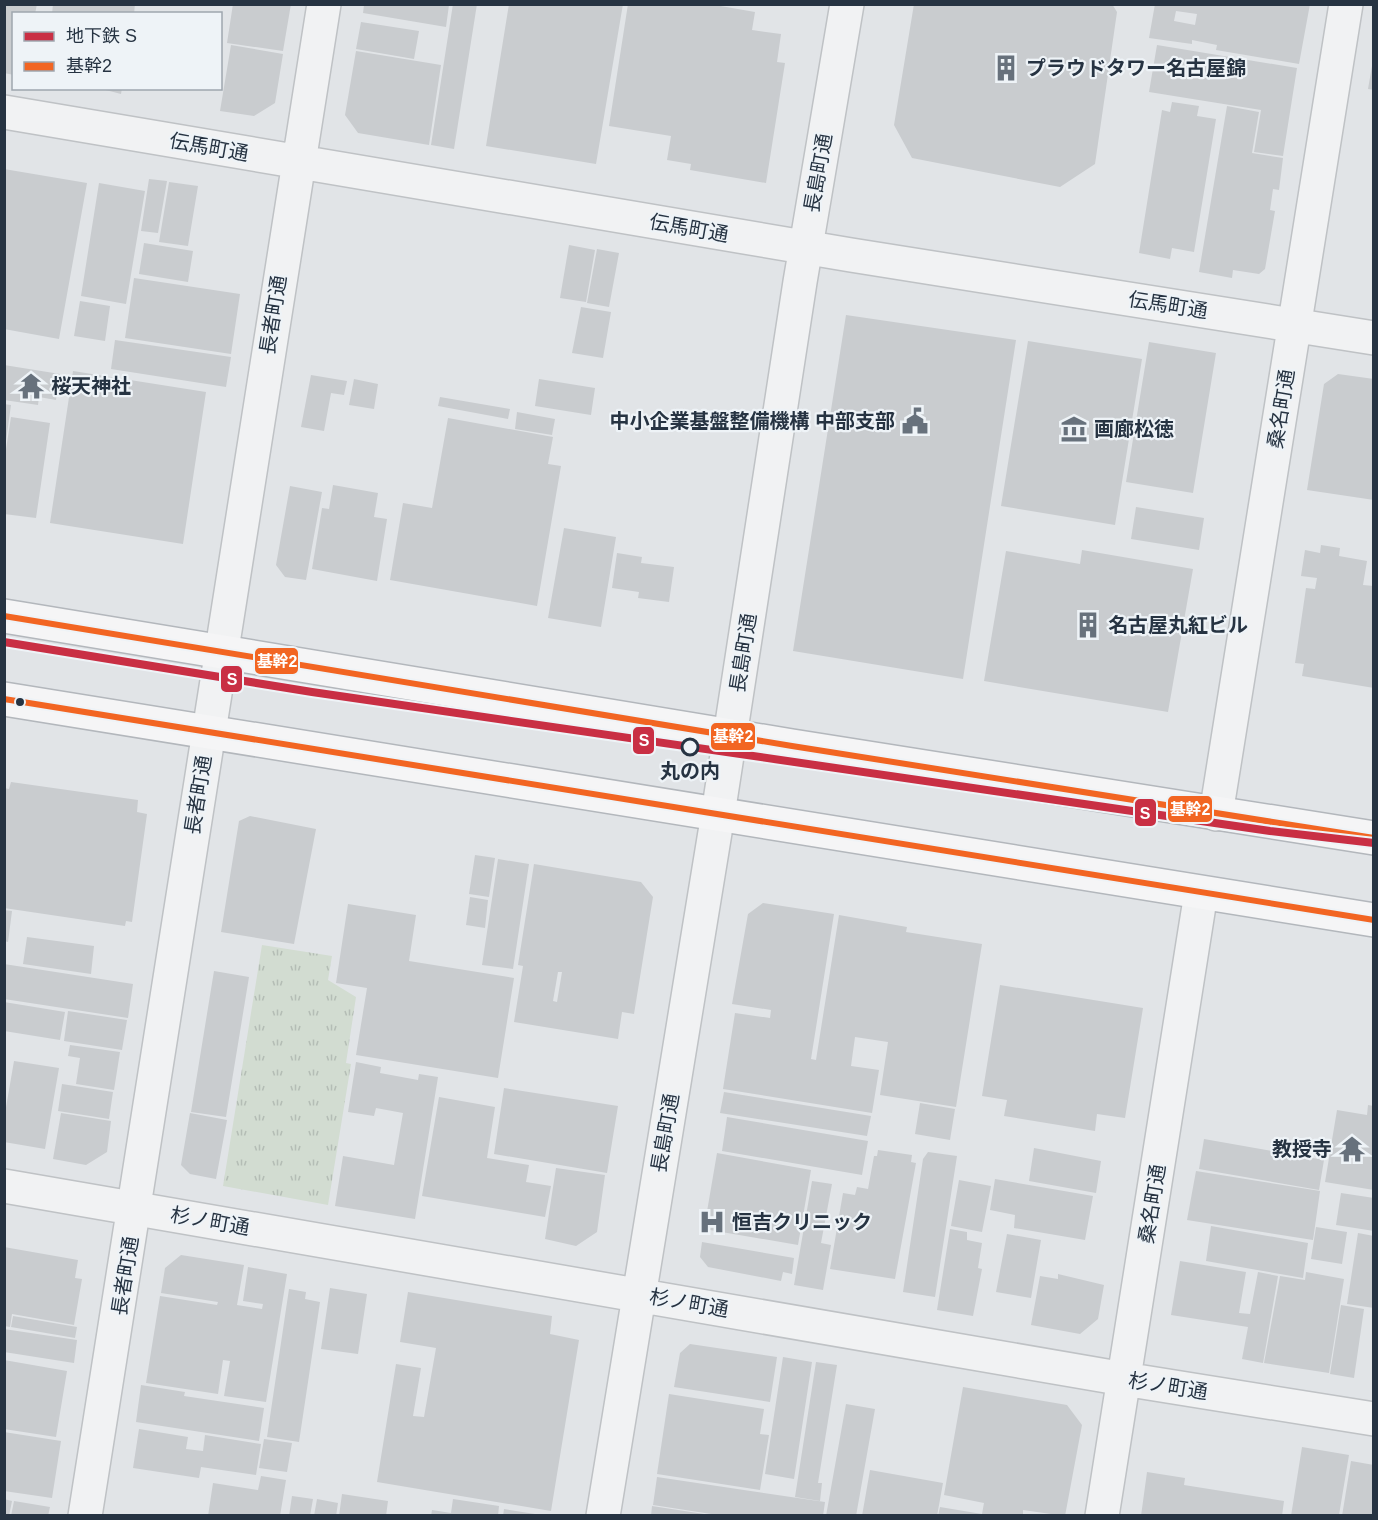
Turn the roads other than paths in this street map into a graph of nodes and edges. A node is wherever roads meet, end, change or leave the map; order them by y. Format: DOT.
graph roads {
  1 [pos="324,4"];
  2 [pos="847,4"];
  3 [pos="1346,4"];
  4 [pos="4,112"];
  5 [pos="298,162"];
  6 [pos="806,247"];
  7 [pos="1295,325"];
  8 [pos="1374,338"];
  9 [pos="4,616"];
  10 [pos="220,652"];
  11 [pos="4,699"];
  12 [pos="208,732"];
  13 [pos="730,736"];
  14 [pos="718,814"];
  15 [pos="1216,814"];
  16 [pos="1374,838"];
  17 [pos="1201,893"];
  18 [pos="1374,920"];
  19 [pos="4,1186"];
  20 [pos="136,1208"];
  21 [pos="638,1294"];
  22 [pos="1124,1379"];
  23 [pos="1374,1419"];
  24 [pos="85,1515"];
  25 [pos="603,1515"];
  26 [pos="1102,1515"];
  1 -- 5 [label="street, 長者町通"];
  2 -- 6 [label="street, 長島町通"];
  3 -- 7 [label="street, 桑名町通"];
  4 -- 5 [label="street, 伝馬町通"];
  5 -- 6 [label="street, 伝馬町通"];
  5 -- 10 [label="street, 長者町通"];
  6 -- 7 [label="street, 伝馬町通"];
  6 -- 13 [label="street, 長島町通"];
  7 -- 8 [label="street, 伝馬町通"];
  7 -- 15 [label="street, 桑名町通"];
  9 -- 10 [label="highway"];
  10 -- 12 [label="street, 長者町通"];
  10 -- 13 [label="highway"];
  11 -- 12 [label="highway"];
  12 -- 14 [label="highway"];
  12 -- 20 [label="street, 長者町通"];
  13 -- 14 [label="street, 長島町通"];
  13 -- 15 [label="highway"];
  14 -- 17 [label="highway"];
  14 -- 21 [label="street, 長島町通"];
  15 -- 16 [label="highway"];
  17 -- 18 [label="highway"];
  17 -- 22 [label="street, 桑名町通"];
  19 -- 20 [label="street, 杉ノ町通"];
  20 -- 21 [label="street, 杉ノ町通"];
  20 -- 24 [label="street, 長者町通"];
  21 -- 22 [label="street, 杉ノ町通"];
  21 -- 25 [label="street, 長島町通"];
  22 -- 23 [label="street, 杉ノ町通"];
  22 -- 26 [label="street, 桑名町通"];
}
